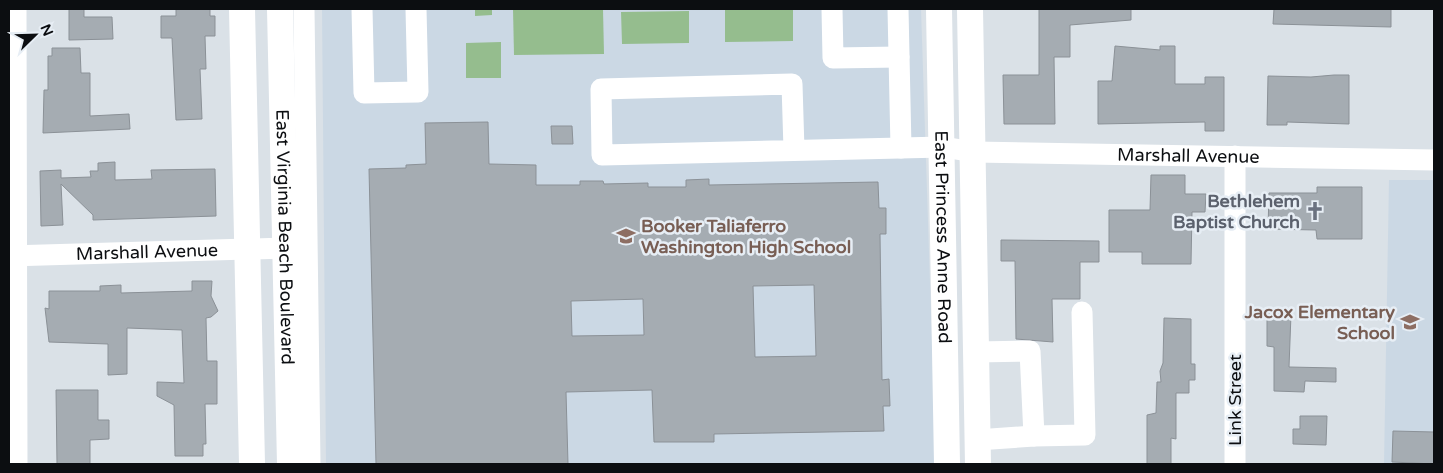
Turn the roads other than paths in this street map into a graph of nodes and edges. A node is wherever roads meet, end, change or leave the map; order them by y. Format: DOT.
graph roads {
  1 [pos="16,9"];
  2 [pos="242,9"];
  3 [pos="280,9"];
  4 [pos="304,9"];
  5 [pos="362,9"];
  6 [pos="416,9"];
  7 [pos="832,9"];
  8 [pos="898,9"];
  9 [pos="939,9"];
  10 [pos="970,9"];
  11 [pos="899,57"];
  12 [pos="943,147"];
  13 [pos="901,148"];
  14 [pos="794,150"];
  15 [pos="974,152"];
  16 [pos="1235,156"];
  17 [pos="1434,160"];
  18 [pos="285,248"];
  19 [pos="247,249"];
  20 [pos="13,256"];
  21 [pos="1082,312"];
  22 [pos="976,352"];
  23 [pos="1034,436"];
  24 [pos="978,452"];
  25 [pos="17,464"];
  26 [pos="252,464"];
  27 [pos="290,464"];
  28 [pos="310,464"];
  29 [pos="947,464"];
  30 [pos="1235,464"];
  1 -- 20 [label="street"];
  2 -- 19 [label="main road"];
  3 -- 18 [label="main road, East Virginia Beach Boulevard"];
  4 -- 28 [label="street"];
  5 -- 6 [label="street"];
  7 -- 11 [label="street"];
  8 -- 11 [label="street"];
  9 -- 12 [label="main road, East Princess Anne Road"];
  10 -- 15 [label="main road, East Princess Anne Road"];
  11 -- 13 [label="street"];
  12 -- 13 [label="street, Marshall Avenue"];
  12 -- 15 [label="street, Marshall Avenue"];
  12 -- 29 [label="main road, East Princess Anne Road"];
  13 -- 14 [label="street, Marshall Avenue"];
  14 -- 14 [label="street, Marshall Avenue"];
  15 -- 16 [label="street, Marshall Avenue"];
  15 -- 22 [label="main road, East Princess Anne Road"];
  16 -- 17 [label="street, Marshall Avenue"];
  16 -- 30 [label="street, Link Street"];
  18 -- 19 [label="street, Marshall Avenue"];
  18 -- 27 [label="main road, East Virginia Beach Boulevard"];
  19 -- 20 [label="street, Marshall Avenue"];
  19 -- 26 [label="main road"];
  20 -- 25 [label="street"];
  21 -- 23 [label="street"];
  22 -- 23 [label="street"];
  22 -- 24 [label="main road, East Princess Anne Road"];
  23 -- 24 [label="street"];
}
